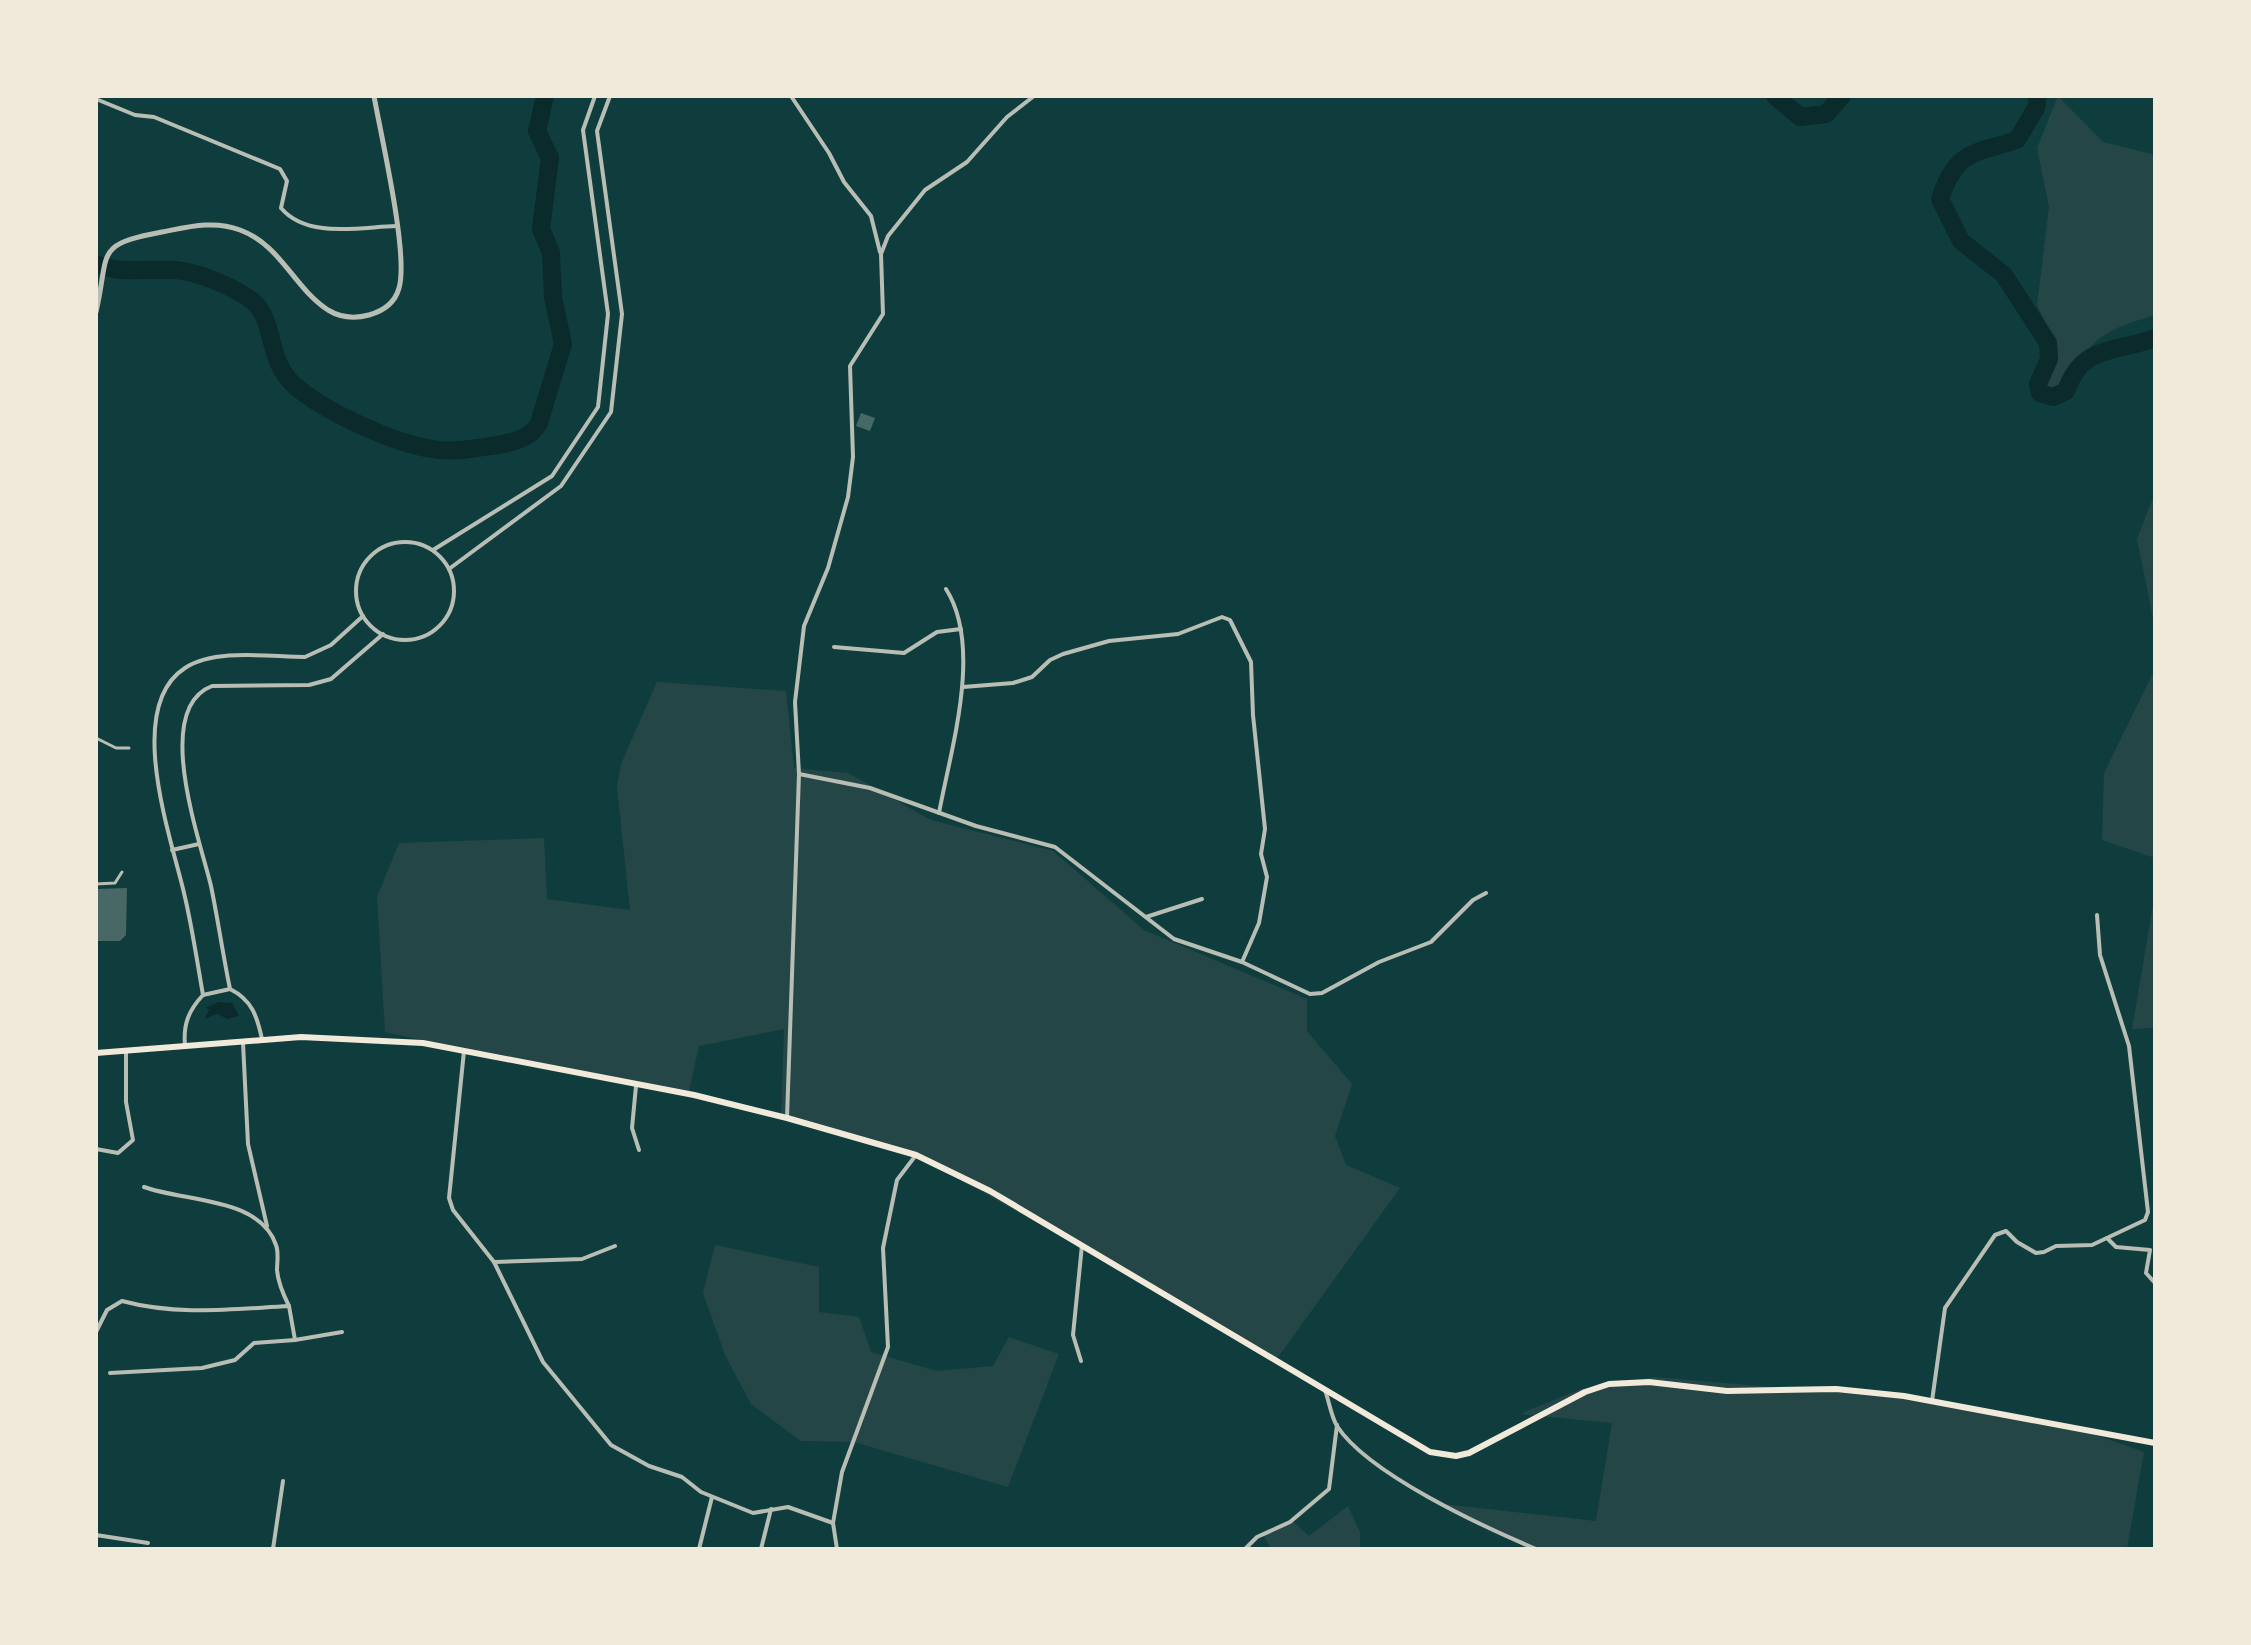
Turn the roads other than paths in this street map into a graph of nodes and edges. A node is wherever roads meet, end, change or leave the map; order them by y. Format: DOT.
graph roads {
  1 [pos="374,96"];
  2 [pos="595,96"];
  3 [pos="610,96"];
  4 [pos="791,96"];
  5 [pos="1034,96"];
  6 [pos="96,99"];
  7 [pos="396,226"];
  8 [pos="881,254"];
  9 [pos="96,312"];
  10 [pos="433,550"];
  11 [pos="449,569"];
  12 [pos="946,589"];
  13 [pos="363,616"];
  14 [pos="961,629"];
  15 [pos="383,634"];
  16 [pos="834,647"];
  17 [pos="963,687"];
  18 [pos="96,738"];
  19 [pos="129,748"];
  20 [pos="799,774"];
  21 [pos="939,813"];
  22 [pos="199,844"];
  23 [pos="172,850"];
  24 [pos="122,872"];
  25 [pos="96,884"];
  26 [pos="1486,893"];
  27 [pos="1202,899"];
  28 [pos="2097,915"];
  29 [pos="1146,917"];
  30 [pos="1242,962"];
  31 [pos="230,989"];
  32 [pos="203,995"];
  33 [pos="263,1041"];
  34 [pos="243,1043"];
  35 [pos="185,1047"];
  36 [pos="464,1051"];
  37 [pos="126,1052"];
  38 [pos="96,1053"];
  39 [pos="636,1086"];
  40 [pos="787,1118"];
  41 [pos="96,1149"];
  42 [pos="639,1150"];
  43 [pos="916,1155"];
  44 [pos="144,1187"];
  45 [pos="268,1229"];
  46 [pos="2107,1238"];
  47 [pos="1082,1245"];
  48 [pos="615,1246"];
  49 [pos="494,1262"];
  50 [pos="2155,1283"];
  51 [pos="289,1306"];
  52 [pos="96,1332"];
  53 [pos="342,1332"];
  54 [pos="295,1340"];
  55 [pos="1081,1361"];
  56 [pos="110,1373"];
  57 [pos="1324,1388"];
  58 [pos="1932,1401"];
  59 [pos="1337,1425"];
  60 [pos="2155,1443"];
  61 [pos="283,1481"];
  62 [pos="712,1497"];
  63 [pos="772,1507"];
  64 [pos="833,1523"];
  65 [pos="96,1535"];
  66 [pos="148,1543"];
  67 [pos="273,1549"];
  68 [pos="699,1549"];
  69 [pos="761,1549"];
  70 [pos="837,1549"];
  71 [pos="1245,1549"];
  72 [pos="1536,1549"];
  1 -- 7 [label="street"];
  2 -- 10 [label="street"];
  3 -- 11 [label="street"];
  4 -- 8 [label="street"];
  5 -- 8 [label="street"];
  6 -- 7 [label="street"];
  7 -- 9 [label="street"];
  8 -- 20 [label="street"];
  10 -- 11 [label="street"];
  10 -- 13 [label="street"];
  11 -- 15 [label="street"];
  12 -- 14 [label="street"];
  13 -- 15 [label="street"];
  13 -- 23 [label="street"];
  14 -- 16 [label="street"];
  14 -- 17 [label="street"];
  15 -- 22 [label="street"];
  17 -- 21 [label="street"];
  17 -- 30 [label="street"];
  18 -- 19 [label="street"];
  20 -- 21 [label="street"];
  20 -- 40 [label="street"];
  21 -- 29 [label="street"];
  22 -- 23 [label="street"];
  22 -- 31 [label="street"];
  23 -- 32 [label="street"];
  24 -- 25 [label="street"];
  26 -- 30 [label="street"];
  27 -- 29 [label="street"];
  28 -- 46 [label="street"];
  29 -- 30 [label="street"];
  31 -- 32 [label="street"];
  31 -- 33 [label="street"];
  32 -- 35 [label="street"];
  33 -- 34 [label="main road"];
  33 -- 36 [label="main road"];
  34 -- 35 [label="main road"];
  34 -- 45 [label="street"];
  35 -- 37 [label="main road"];
  36 -- 39 [label="main road"];
  36 -- 49 [label="street"];
  37 -- 38 [label="main road"];
  37 -- 41 [label="street"];
  39 -- 40 [label="main road"];
  39 -- 42 [label="street"];
  40 -- 43 [label="main road"];
  43 -- 47 [label="main road"];
  43 -- 64 [label="street"];
  44 -- 45 [label="street"];
  45 -- 51 [label="street"];
  46 -- 50 [label="street"];
  46 -- 58 [label="street"];
  47 -- 55 [label="street"];
  47 -- 57 [label="main road"];
  48 -- 49 [label="street"];
  49 -- 62 [label="street"];
  51 -- 52 [label="street"];
  51 -- 54 [label="street"];
  53 -- 54 [label="street"];
  54 -- 56 [label="street"];
  57 -- 58 [label="main road"];
  57 -- 59 [label="street"];
  58 -- 60 [label="main road"];
  59 -- 71 [label="street"];
  59 -- 72 [label="street"];
  61 -- 67 [label="street"];
  62 -- 63 [label="street"];
  62 -- 68 [label="street"];
  63 -- 64 [label="street"];
  63 -- 69 [label="street"];
  64 -- 70 [label="street"];
  65 -- 66 [label="street"];
}
